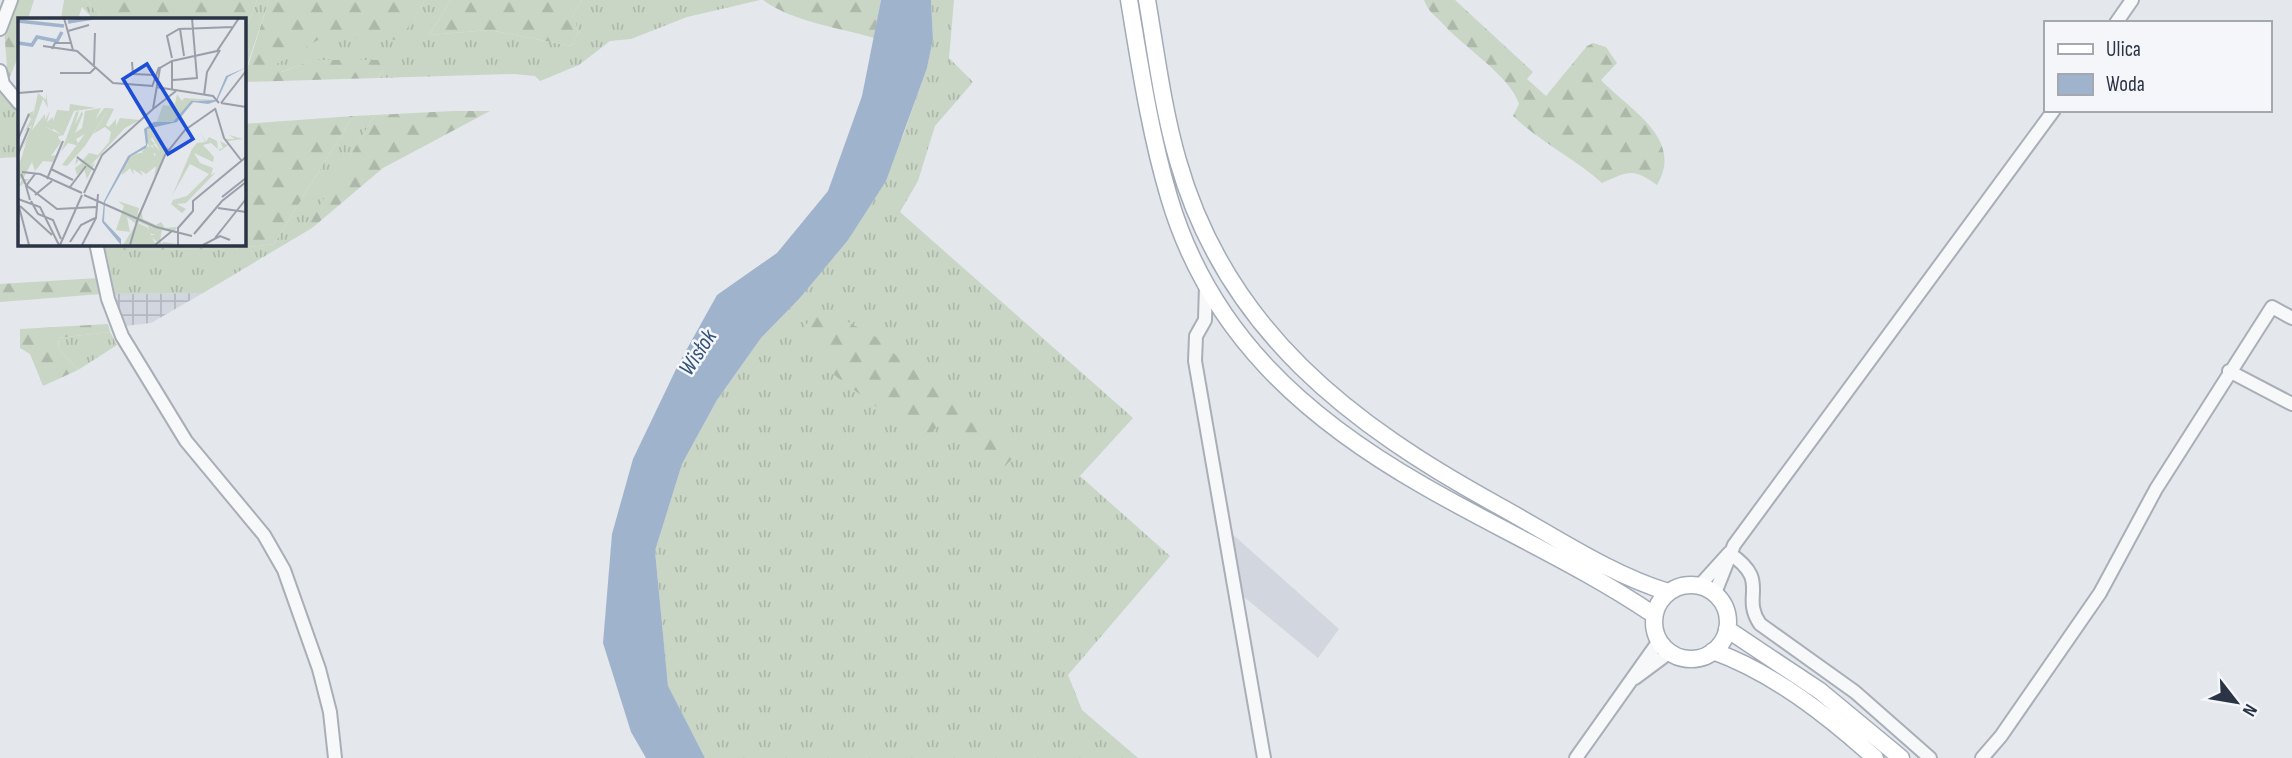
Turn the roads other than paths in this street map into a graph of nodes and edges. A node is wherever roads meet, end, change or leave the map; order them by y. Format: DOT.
graph roads {
  1 [pos="11,0"];
  2 [pos="1129,0"];
  3 [pos="1147,0"];
  4 [pos="2132,0"];
  5 [pos="2117,21"];
  6 [pos="0,29"];
  7 [pos="0,71"];
  8 [pos="18,102"];
  9 [pos="2053,112"];
  10 [pos="96,245"];
  11 [pos="1206,285"];
  12 [pos="2292,318"];
  13 [pos="1205,320"];
  14 [pos="1230,322"];
  15 [pos="2229,371"];
  16 [pos="1338,401"];
  17 [pos="2292,404"];
  18 [pos="1322,421"];
  19 [pos="1730,553"];
  20 [pos="1699,585"];
  21 [pos="1668,592"];
  22 [pos="1715,593"];
  23 [pos="1654,615"];
  24 [pos="1727,629"];
  25 [pos="1664,647"];
  26 [pos="1713,651"];
  27 [pos="335,758"];
  28 [pos="1264,758"];
  29 [pos="1576,758"];
  30 [pos="1875,758"];
  31 [pos="1901,758"];
  32 [pos="1930,758"];
  33 [pos="1982,758"];
  1 -- 6 [label="street"];
  2 -- 11 [label="main road"];
  3 -- 16 [label="main road"];
  4 -- 5 [label="street"];
  7 -- 8 [label="street"];
  9 -- 19 [label="street"];
  10 -- 27 [label="street"];
  11 -- 13 [label="street"];
  11 -- 14 [label="main road"];
  12 -- 15 [label="street"];
  13 -- 14 [label="street"];
  13 -- 28 [label="street"];
  14 -- 18 [label="main road"];
  15 -- 17 [label="street"];
  15 -- 33 [label="street"];
  16 -- 18 [label="main road"];
  16 -- 21 [label="main road"];
  18 -- 23 [label="main road"];
  19 -- 20 [label="street"];
  19 -- 22 [label="street"];
  19 -- 32 [label="street"];
  20 -- 21 [label="main road"];
  20 -- 22 [label="main road"];
  21 -- 23 [label="main road"];
  22 -- 24 [label="main road"];
  23 -- 25 [label="main road"];
  24 -- 26 [label="main road"];
  24 -- 31 [label="main road"];
  25 -- 26 [label="main road"];
  25 -- 29 [label="street"];
  26 -- 30 [label="main road"];
}
